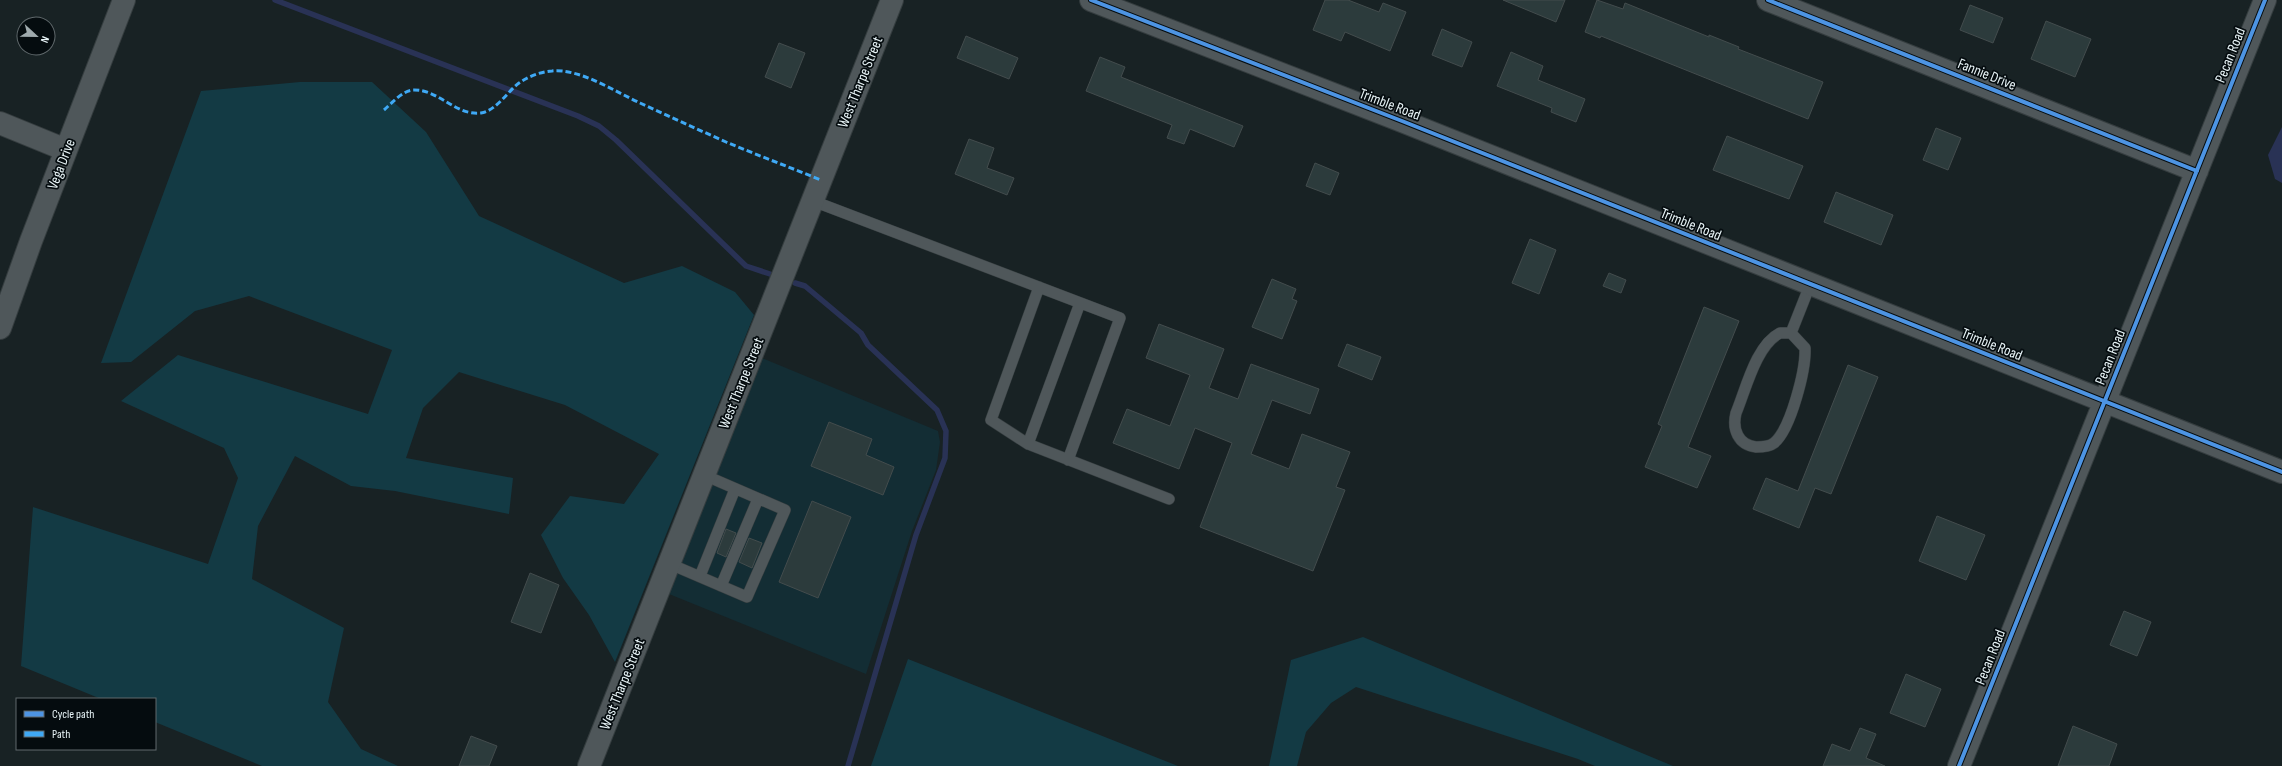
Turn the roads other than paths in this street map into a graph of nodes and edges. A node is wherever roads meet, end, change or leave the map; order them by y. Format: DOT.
graph roads {
  1 [pos="124,0"];
  2 [pos="892,0"];
  3 [pos="1091,0"];
  4 [pos="1768,0"];
  5 [pos="2265,0"];
  6 [pos="0,123"];
  7 [pos="66,150"];
  8 [pos="2197,171"];
  9 [pos="813,201"];
  10 [pos="1810,285"];
  11 [pos="1039,287"];
  12 [pos="1080,303"];
  13 [pos="0,328"];
  14 [pos="1791,333"];
  15 [pos="2106,402"];
  16 [pos="1028,444"];
  17 [pos="1068,460"];
  18 [pos="2282,472"];
  19 [pos="704,475"];
  20 [pos="735,489"];
  21 [pos="758,498"];
  22 [pos="1168,499"];
  23 [pos="670,564"];
  24 [pos="700,576"];
  25 [pos="722,586"];
  26 [pos="589,766"];
  27 [pos="1959,766"];
  1 -- 7 [label="street, Vega Drive"];
  2 -- 9 [label="street, West Tharpe Street"];
  3 -- 10 [label="street, Trimble Road"];
  4 -- 8 [label="street, Fannie Drive"];
  5 -- 8 [label="street, Pecan Road"];
  6 -- 7 [label="street"];
  7 -- 13 [label="street, Vega Drive"];
  8 -- 15 [label="street, Pecan Road"];
  9 -- 11 [label="lane"];
  9 -- 19 [label="street, West Tharpe Street"];
  10 -- 14 [label="lane"];
  10 -- 15 [label="street, Trimble Road"];
  11 -- 12 [label="lane"];
  11 -- 16 [label="lane"];
  12 -- 16 [label="lane"];
  12 -- 17 [label="lane"];
  14 -- 14 [label="lane"];
  15 -- 18 [label="street, Trimble Road"];
  15 -- 27 [label="street, Pecan Road"];
  16 -- 17 [label="lane"];
  17 -- 22 [label="lane"];
  19 -- 20 [label="lane"];
  19 -- 23 [label="street, West Tharpe Street"];
  20 -- 21 [label="lane"];
  20 -- 24 [label="lane"];
  21 -- 25 [label="lane"];
  21 -- 25 [label="lane"];
  23 -- 24 [label="lane"];
  23 -- 26 [label="street, West Tharpe Street"];
  24 -- 25 [label="lane"];
}
